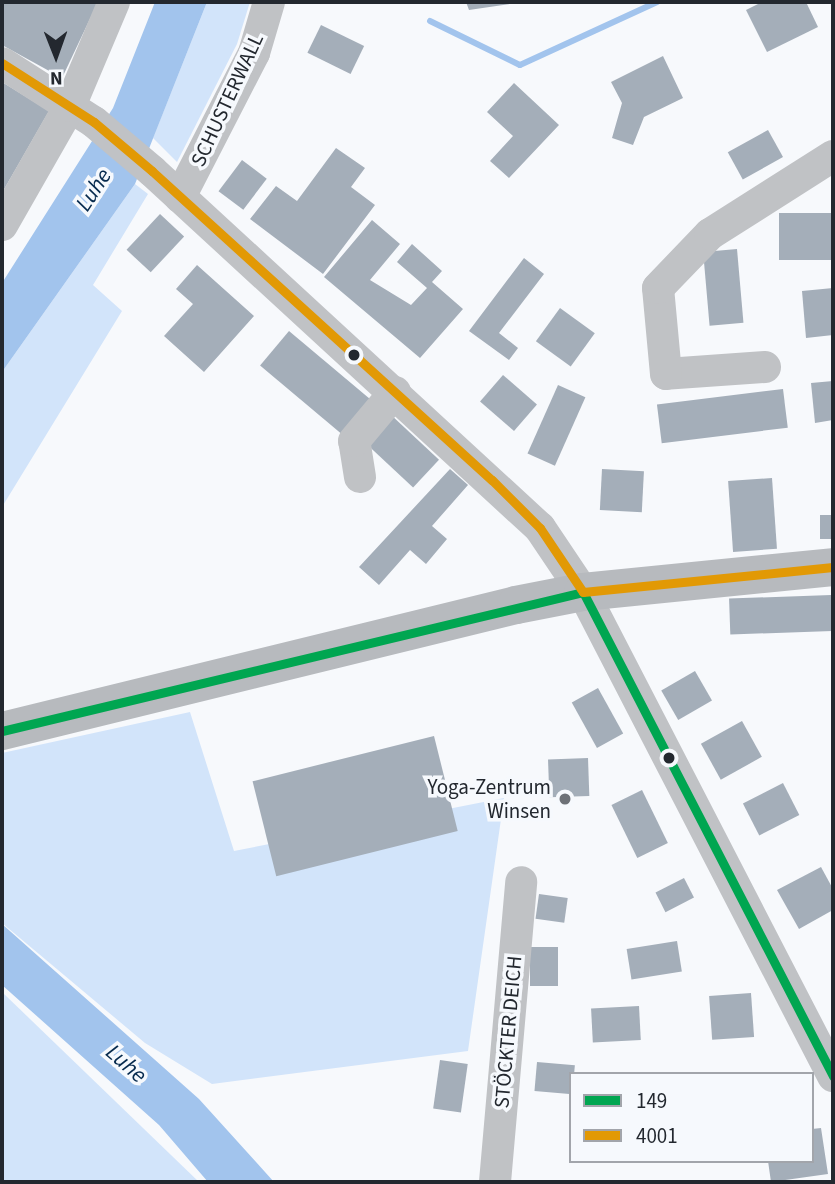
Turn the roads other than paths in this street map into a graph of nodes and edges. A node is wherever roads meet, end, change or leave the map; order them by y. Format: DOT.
graph roads {
  1 [pos="114,2"];
  2 [pos="269,2"];
  3 [pos="2,63"];
  4 [pos="82,114"];
  5 [pos="833,156"];
  6 [pos="180,197"];
  7 [pos="2,225"];
  8 [pos="765,367"];
  9 [pos="395,392"];
  10 [pos="360,477"];
  11 [pos="833,568"];
  12 [pos="583,592"];
  13 [pos="2,731"];
  14 [pos="522,882"];
  15 [pos="819,1019"];
  16 [pos="833,1076"];
  17 [pos="495,1182"];
  1 -- 4 [label="street"];
  2 -- 6 [label="street, SCHUSTERWALL"];
  3 -- 4 [label="street"];
  4 -- 6 [label="street"];
  4 -- 7 [label="street"];
  5 -- 8 [label="street"];
  6 -- 9 [label="street"];
  9 -- 10 [label="street"];
  9 -- 12 [label="street"];
  11 -- 12 [label="main road"];
  12 -- 13 [label="main road"];
  12 -- 15 [label="street"];
  14 -- 17 [label="street, STÖCKTER DEICH"];
  15 -- 16 [label="street"];
}
